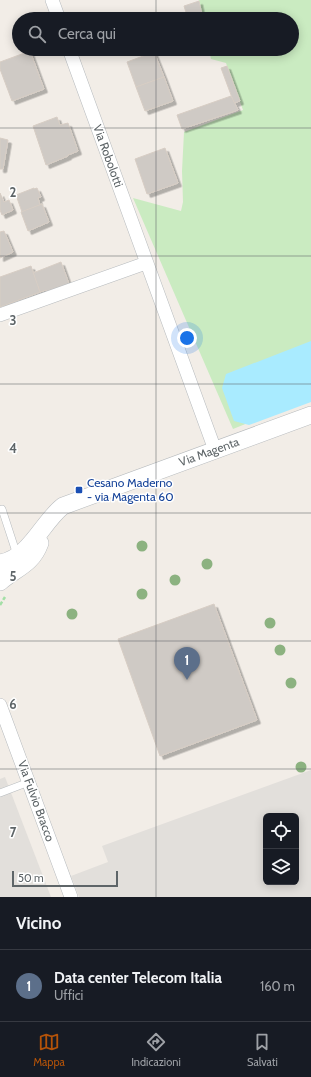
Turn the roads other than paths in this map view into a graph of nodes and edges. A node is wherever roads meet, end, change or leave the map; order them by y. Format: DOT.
graph roads {
  1 [pos="52,0"];
  2 [pos="56,12"];
  3 [pos="72,56"];
  4 [pos="146,263"];
  5 [pos="0,315"];
  6 [pos="311,415"];
  7 [pos="215,450"];
  8 [pos="2,509"];
  9 [pos="47,524"];
  10 [pos="17,555"];
  11 [pos="0,563"];
  12 [pos="0,582"];
  13 [pos="0,705"];
  14 [pos="29,782"];
  15 [pos="0,793"];
  16 [pos="72,897"];
  1 -- 2 [label="street"];
  3 -- 4 [label="street, Via Robolotti"];
  4 -- 5 [label="street"];
  4 -- 7 [label="street, Via Robolotti"];
  6 -- 7 [label="street, Via Magenta"];
  7 -- 9 [label="street, Via Magenta"];
  8 -- 10 [label="lane"];
  9 -- 10 [label="street, Via Magenta"];
  9 -- 12 [label="street, Via Magenta"];
  10 -- 11 [label="street, Via Magenta"];
  13 -- 14 [label="street, Via Fulvio Bracco"];
  14 -- 15 [label="lane"];
  14 -- 16 [label="street, Via Fulvio Bracco"];
}
